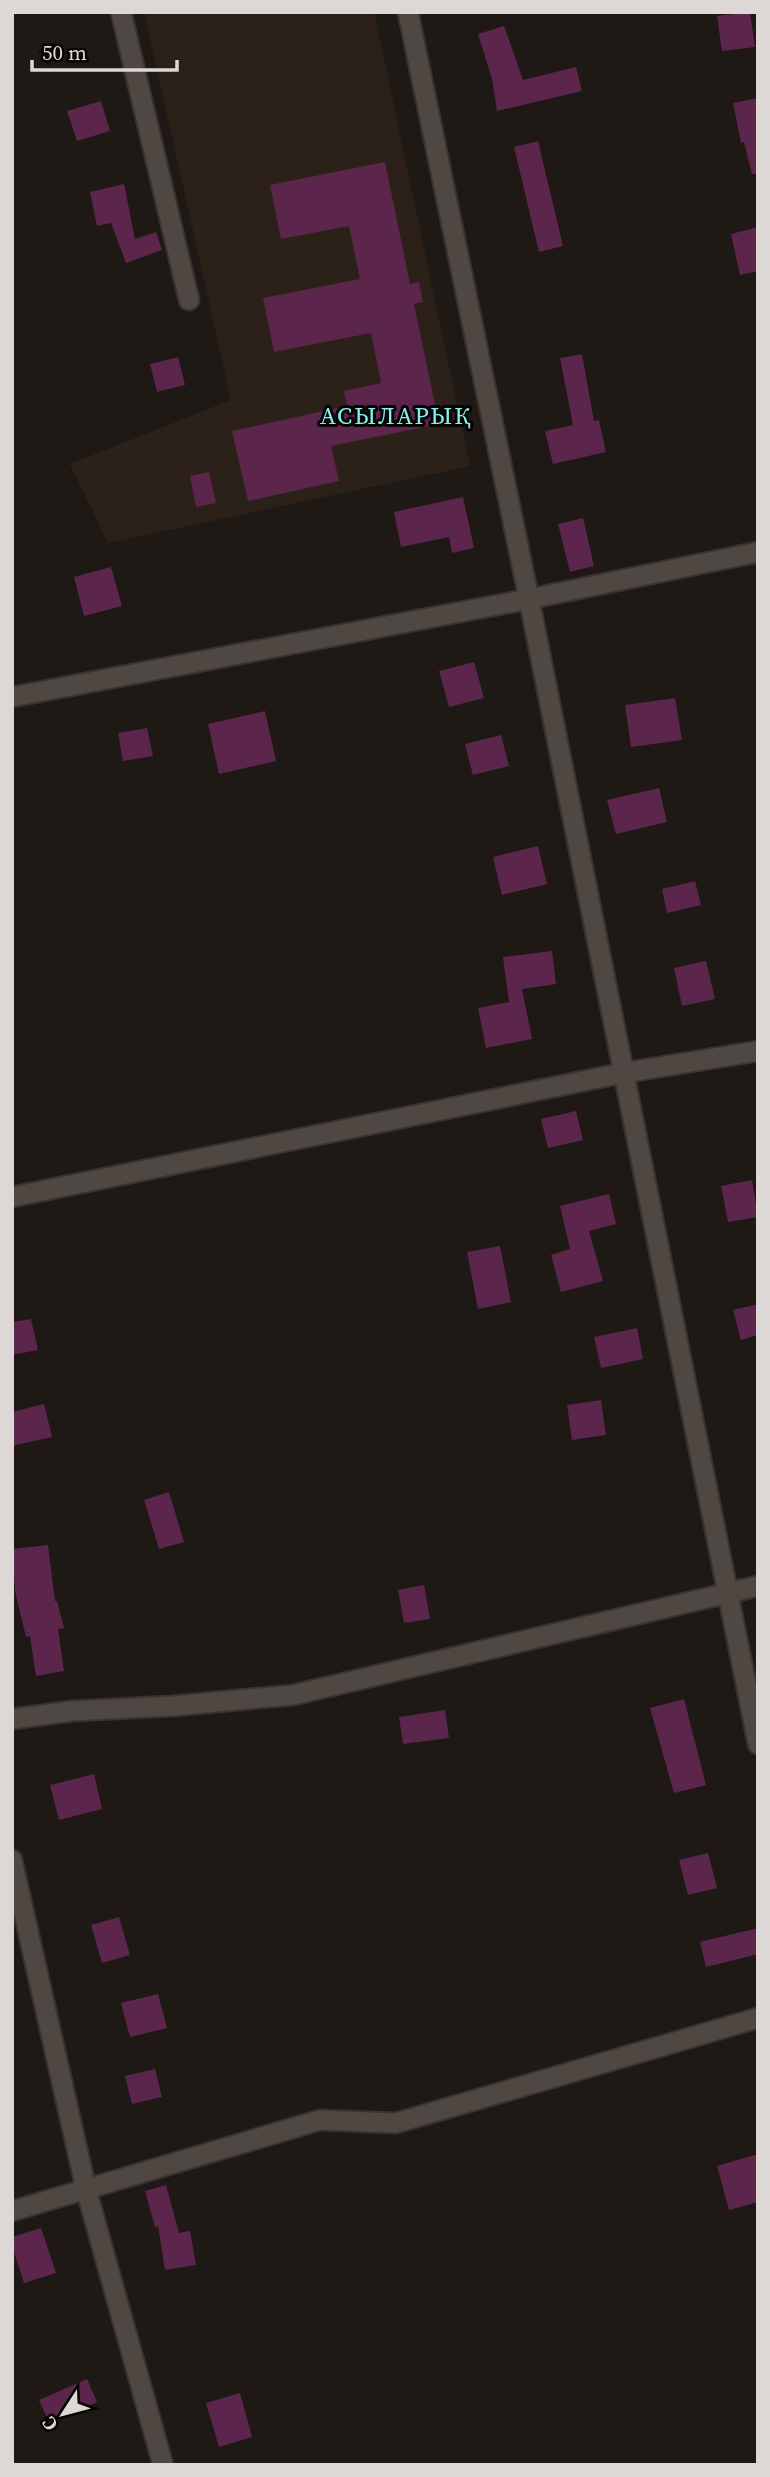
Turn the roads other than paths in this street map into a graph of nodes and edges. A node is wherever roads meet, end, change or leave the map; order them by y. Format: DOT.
graph roads {
  1 [pos="121,12"];
  2 [pos="408,12"];
  3 [pos="190,300"];
  4 [pos="758,552"];
  5 [pos="530,599"];
  6 [pos="12,697"];
  7 [pos="758,1051"];
  8 [pos="623,1073"];
  9 [pos="12,1196"];
  10 [pos="758,1586"];
  11 [pos="726,1592"];
  12 [pos="12,1719"];
  13 [pos="758,1744"];
  14 [pos="12,1860"];
  15 [pos="758,2018"];
  16 [pos="86,2189"];
  17 [pos="12,2211"];
  18 [pos="163,2465"];
  1 -- 3 [label="street"];
  2 -- 5 [label="street"];
  4 -- 5 [label="street"];
  5 -- 6 [label="street"];
  5 -- 8 [label="street"];
  7 -- 8 [label="street"];
  8 -- 9 [label="street"];
  8 -- 11 [label="street"];
  10 -- 11 [label="street"];
  11 -- 12 [label="street"];
  11 -- 13 [label="street"];
  14 -- 16 [label="street"];
  15 -- 16 [label="street"];
  16 -- 17 [label="street"];
  16 -- 18 [label="street"];
}
